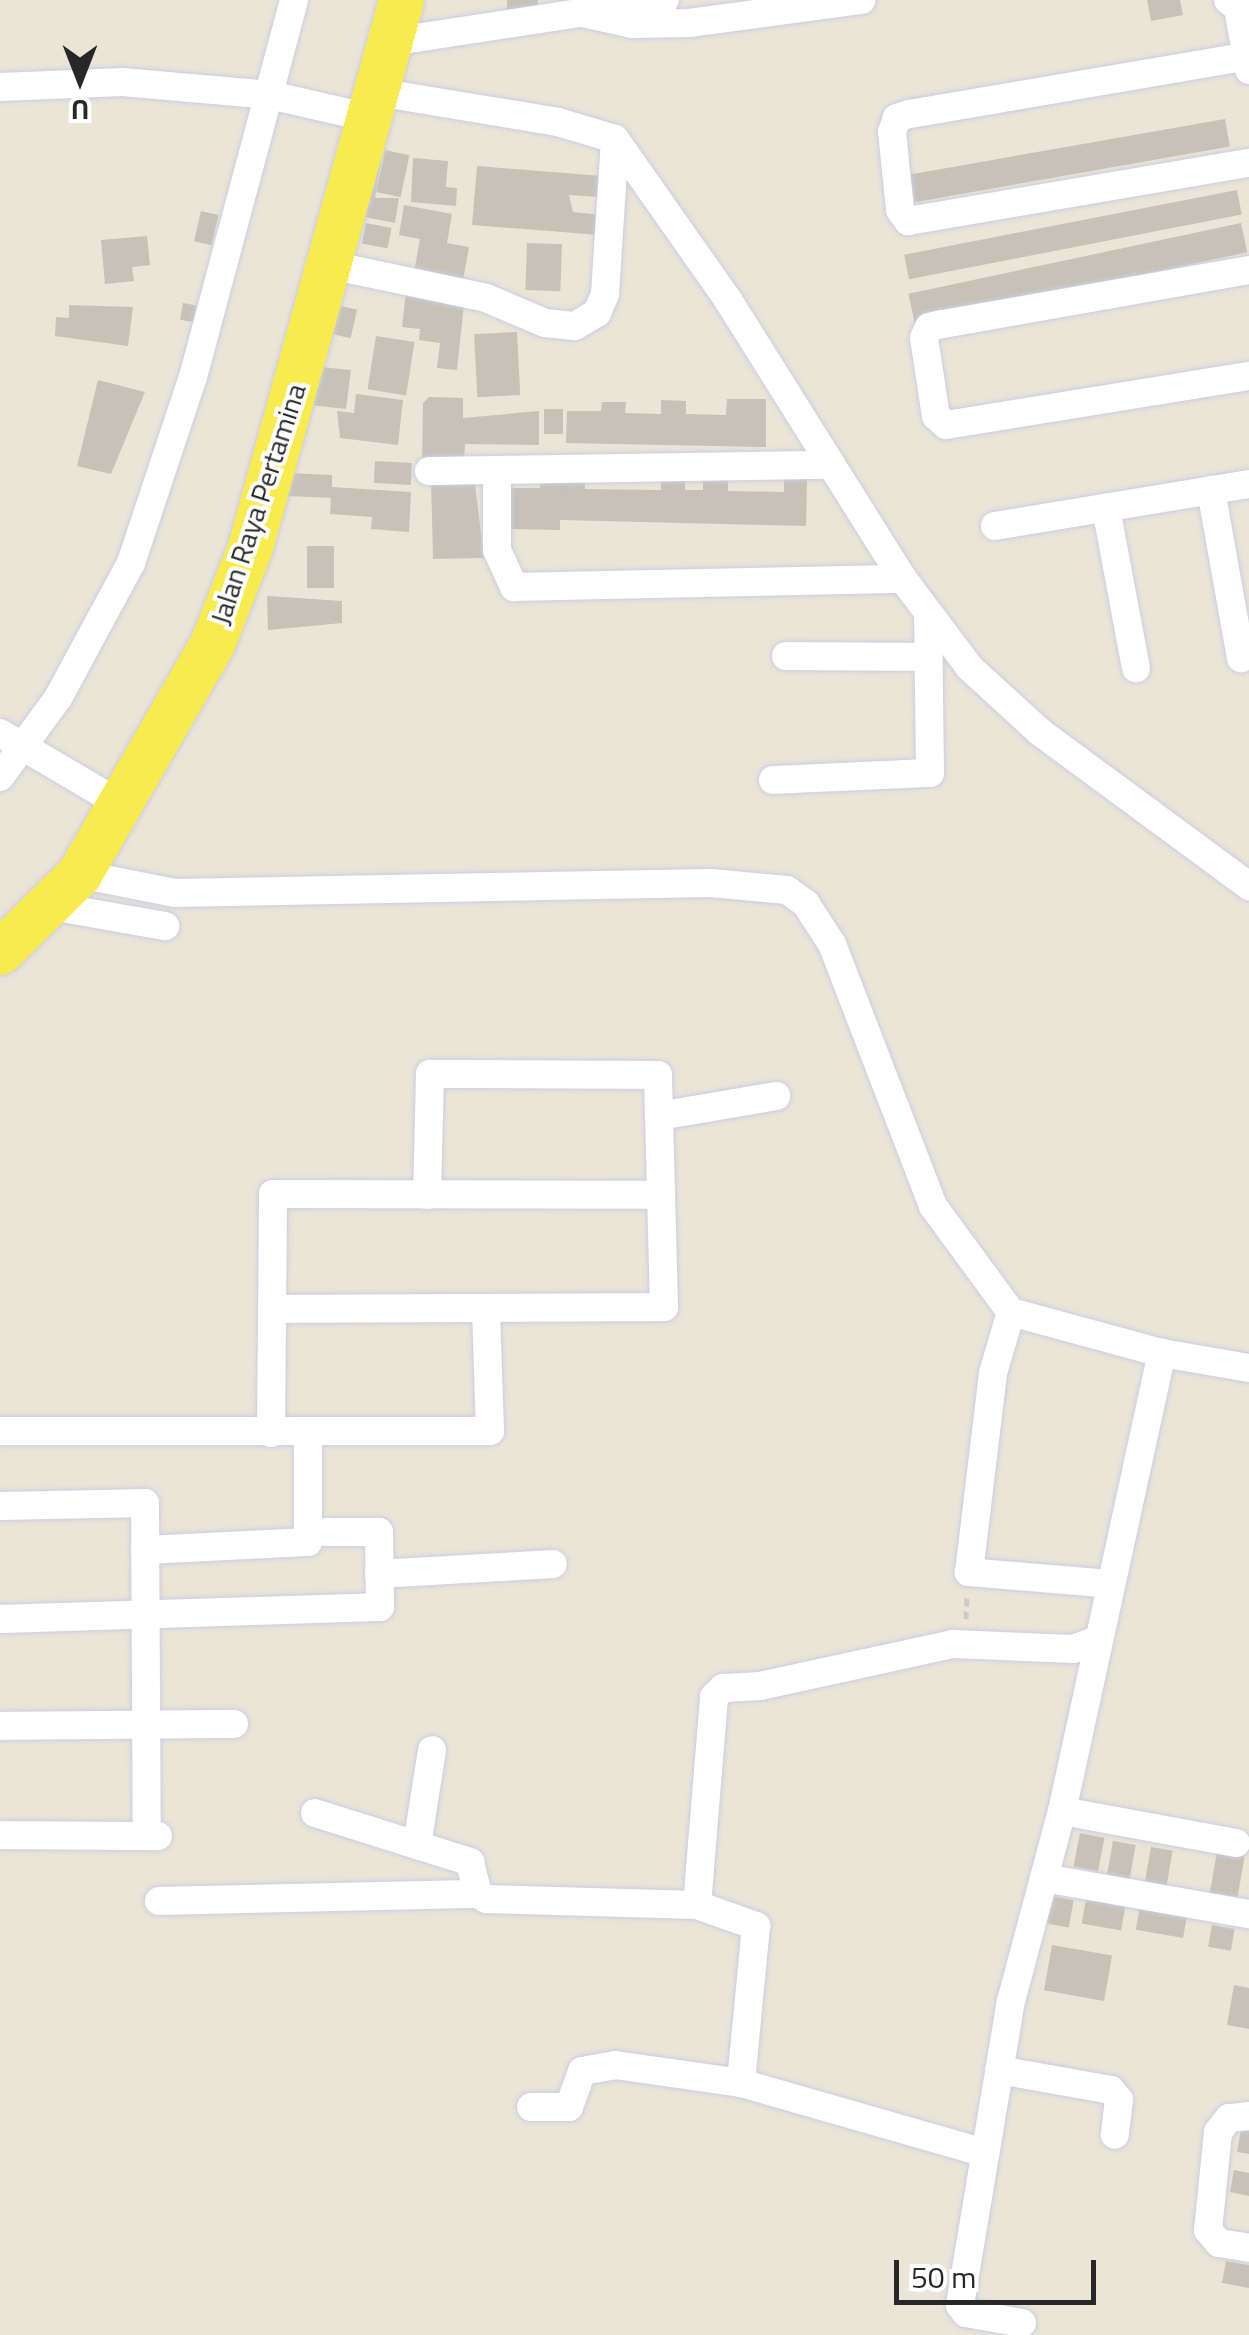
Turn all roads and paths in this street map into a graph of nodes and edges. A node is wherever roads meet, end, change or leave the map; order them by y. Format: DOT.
graph roads {
  1 [pos="294,0"];
  2 [pos="666,0"];
  3 [pos="861,0"];
  4 [pos="1236,3"];
  5 [pos="578,12"];
  6 [pos="395,21"];
  7 [pos="1248,60"];
  8 [pos="0,87"];
  9 [pos="278,96"];
  10 [pos="367,108"];
  11 [pos="614,139"];
  12 [pos="1249,163"];
  13 [pos="330,265"];
  14 [pos="1249,270"];
  15 [pos="1249,376"];
  16 [pos="831,465"];
  17 [pos="429,470"];
  18 [pos="497,470"];
  19 [pos="1249,484"];
  20 [pos="1211,490"];
  21 [pos="1106,508"];
  22 [pos="995,526"];
  23 [pos="904,580"];
  24 [pos="928,614"];
  25 [pos="786,656"];
  26 [pos="927,658"];
  27 [pos="1241,658"];
  28 [pos="1136,668"];
  29 [pos="0,733"];
  30 [pos="39,753"];
  31 [pos="0,777"];
  32 [pos="773,780"];
  33 [pos="111,796"];
  34 [pos="1249,886"];
  35 [pos="65,890"];
  36 [pos="164,926"];
  37 [pos="0,952"];
  38 [pos="776,1096"];
  39 [pos="659,1116"];
  40 [pos="427,1194"];
  41 [pos="661,1195"];
  42 [pos="273,1309"];
  43 [pos="486,1312"];
  44 [pos="1011,1312"];
  45 [pos="1162,1353"];
  46 [pos="1249,1368"];
  47 [pos="0,1430"];
  48 [pos="308,1432"];
  49 [pos="271,1433"];
  50 [pos="0,1506"];
  51 [pos="326,1532"];
  52 [pos="145,1550"];
  53 [pos="552,1564"];
  54 [pos="969,1572"];
  55 [pos="379,1574"];
  56 [pos="1111,1584"];
  57 [pos="146,1618"];
  58 [pos="0,1619"];
  59 [pos="1098,1640"];
  60 [pos="954,1644"];
  61 [pos="234,1724"];
  62 [pos="0,1726"];
  63 [pos="147,1726"];
  64 [pos="432,1750"];
  65 [pos="1062,1810"];
  66 [pos="314,1813"];
  67 [pos="0,1835"];
  68 [pos="1236,1843"];
  69 [pos="417,1845"];
  70 [pos="1044,1878"];
  71 [pos="478,1894"];
  72 [pos="159,1901"];
  73 [pos="697,1905"];
  74 [pos="1249,1914"];
  75 [pos="1000,2070"];
  76 [pos="740,2083"];
  77 [pos="531,2107"];
  78 [pos="1249,2116"];
  79 [pos="1115,2135"];
  80 [pos="985,2153"];
  81 [pos="1249,2248"];
  82 [pos="1022,2323"];
  1 -- 9 [label="street"];
  2 -- 5 [label="street"];
  3 -- 5 [label="street"];
  4 -- 7 [label="street"];
  5 -- 6 [label="street"];
  6 -- 10 [label="main road, Jalan Raya Pertamina"];
  7 -- 12 [label="street"];
  8 -- 9 [label="street"];
  9 -- 10 [label="street"];
  9 -- 30 [label="street"];
  10 -- 11 [label="street"];
  10 -- 13 [label="main road, Jalan Raya Pertamina"];
  11 -- 13 [label="street"];
  11 -- 16 [label="street"];
  13 -- 33 [label="main road, Jalan Raya Pertamina"];
  14 -- 15 [label="street"];
  16 -- 18 [label="street"];
  16 -- 23 [label="street"];
  17 -- 18 [label="street"];
  18 -- 23 [label="street"];
  19 -- 20 [label="street"];
  20 -- 21 [label="street"];
  20 -- 27 [label="street"];
  21 -- 22 [label="street"];
  21 -- 28 [label="street"];
  23 -- 24 [label="street"];
  24 -- 26 [label="street"];
  24 -- 34 [label="street"];
  25 -- 26 [label="street"];
  26 -- 32 [label="street"];
  29 -- 30 [label="street"];
  30 -- 31 [label="street"];
  30 -- 33 [label="street"];
  33 -- 35 [label="main road, Jalan Raya Pertamina"];
  35 -- 36 [label="street"];
  35 -- 37 [label="main road, Jalan Raya Pertamina"];
  35 -- 44 [label="street"];
  38 -- 39 [label="street"];
  39 -- 40 [label="street"];
  39 -- 41 [label="street"];
  40 -- 41 [label="street"];
  40 -- 42 [label="street"];
  41 -- 43 [label="street"];
  42 -- 43 [label="street"];
  42 -- 49 [label="street"];
  43 -- 48 [label="street"];
  44 -- 45 [label="street"];
  44 -- 54 [label="street"];
  45 -- 46 [label="street"];
  45 -- 56 [label="street"];
  47 -- 49 [label="street"];
  48 -- 49 [label="street"];
  48 -- 52 [label="street"];
  50 -- 52 [label="street"];
  51 -- 55 [label="street"];
  52 -- 57 [label="street"];
  53 -- 55 [label="street"];
  54 -- 56 [label="street"];
  54 -- 60 [label="path"];
  55 -- 57 [label="street"];
  56 -- 59 [label="street"];
  57 -- 58 [label="street"];
  57 -- 63 [label="street"];
  59 -- 60 [label="street"];
  59 -- 65 [label="street"];
  60 -- 73 [label="street"];
  61 -- 63 [label="street"];
  62 -- 63 [label="street"];
  63 -- 67 [label="street"];
  64 -- 69 [label="street"];
  65 -- 68 [label="street"];
  65 -- 70 [label="street"];
  66 -- 69 [label="street"];
  69 -- 71 [label="street"];
  70 -- 74 [label="street"];
  70 -- 75 [label="street"];
  71 -- 72 [label="street"];
  71 -- 73 [label="street"];
  73 -- 76 [label="street"];
  75 -- 79 [label="street"];
  75 -- 80 [label="street"];
  76 -- 77 [label="street"];
  76 -- 80 [label="street"];
  78 -- 81 [label="street"];
  80 -- 82 [label="street"];
}
